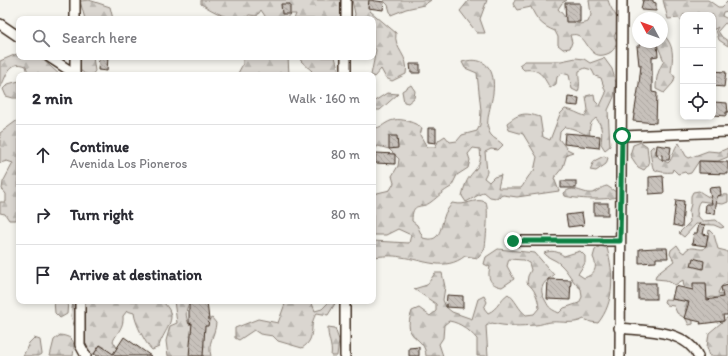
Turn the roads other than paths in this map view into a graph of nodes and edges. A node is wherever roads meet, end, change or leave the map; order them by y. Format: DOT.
graph roads {
  1 [pos="75,0"];
  2 [pos="346,0"];
  3 [pos="622,0"];
  4 [pos="75,16"];
  5 [pos="346,16"];
  6 [pos="0,24"];
  7 [pos="16,34"];
  8 [pos="54,60"];
  9 [pos="75,60"];
  10 [pos="346,60"];
  11 [pos="72,72"];
  12 [pos="75,72"];
  13 [pos="346,72"];
  14 [pos="728,132"];
  15 [pos="622,136"];
  16 [pos="513,241"];
  17 [pos="620,241"];
  18 [pos="80,304"];
  19 [pos="345,304"];
  20 [pos="619,328"];
  21 [pos="86,356"];
  22 [pos="345,356"];
  23 [pos="620,356"];
  24 [pos="698,356"];
  1 -- 4 [label="street"];
  2 -- 5 [label="street"];
  3 -- 15 [label="street"];
  6 -- 7 [label="street"];
  8 -- 11 [label="street"];
  9 -- 12 [label="street"];
  10 -- 13 [label="street"];
  14 -- 15 [label="street"];
  15 -- 17 [label="street"];
  16 -- 17 [label="street"];
  17 -- 20 [label="street"];
  18 -- 21 [label="street"];
  19 -- 22 [label="street"];
  20 -- 23 [label="street"];
  20 -- 24 [label="street"];
}
